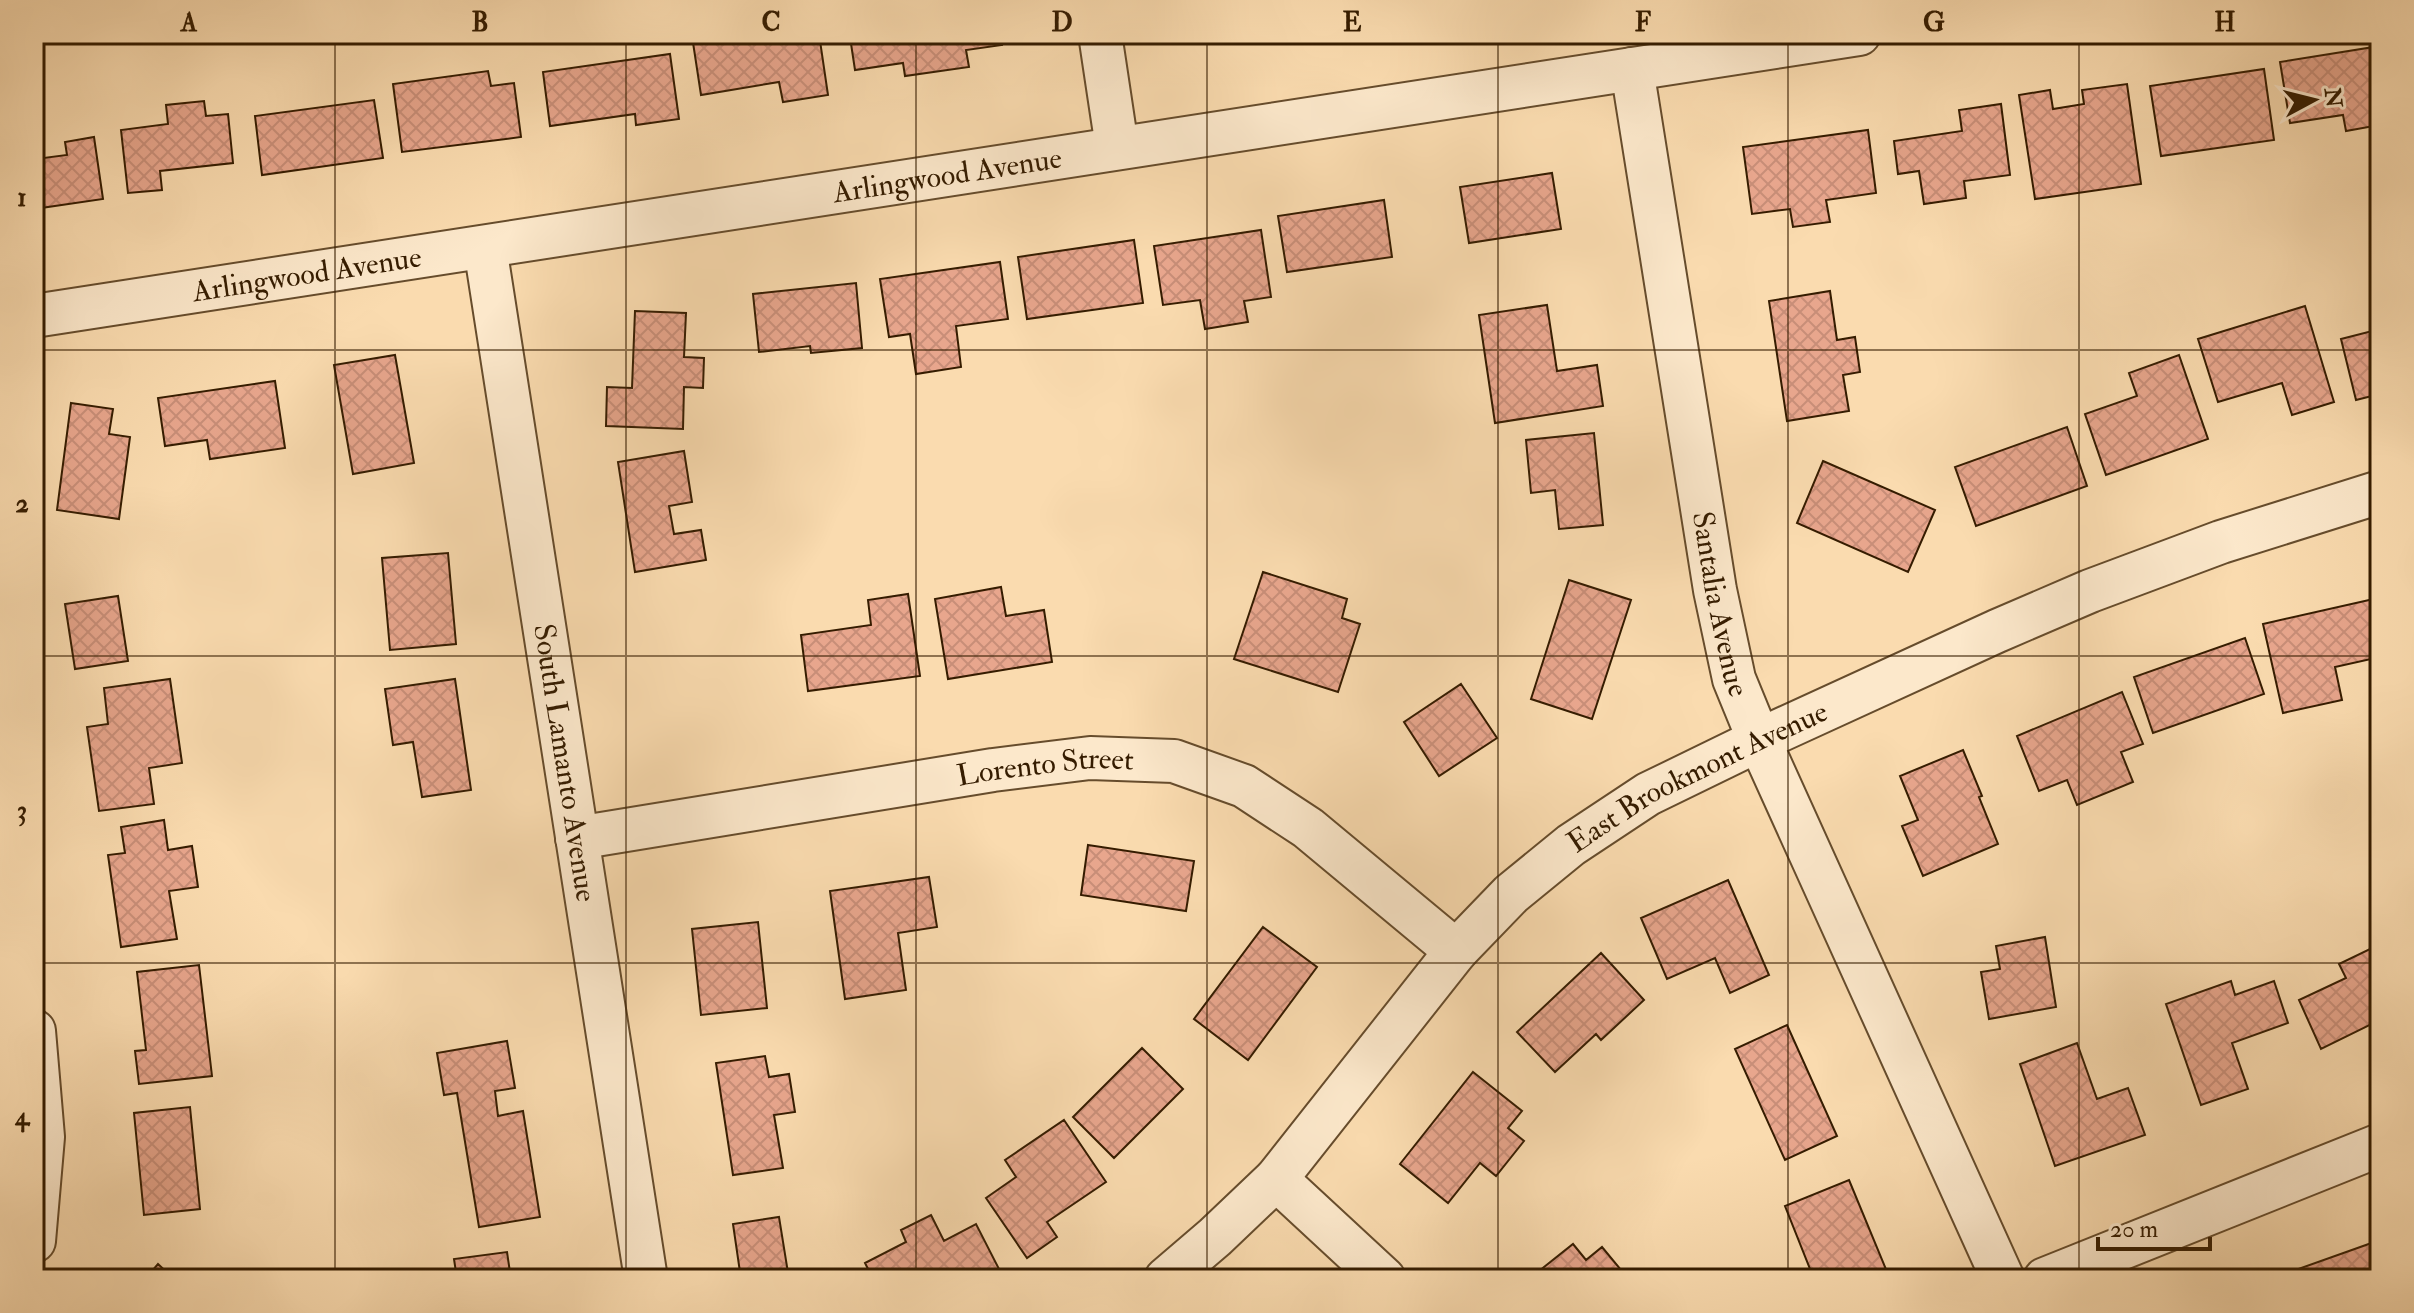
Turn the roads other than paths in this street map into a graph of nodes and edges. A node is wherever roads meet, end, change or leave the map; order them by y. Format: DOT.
graph roads {
  1 [pos="1100,34"];
  2 [pos="1859,34"];
  3 [pos="1632,69"];
  4 [pos="1117,147"];
  5 [pos="485,247"];
  6 [pos="34,316"];
  7 [pos="2380,492"];
  8 [pos="1759,740"];
  9 [pos="577,838"];
  10 [pos="1456,951"];
  11 [pos="34,1031"];
  12 [pos="2380,1145"];
  13 [pos="1276,1179"];
  14 [pos="34,1241"];
  15 [pos="646,1279"];
  16 [pos="1166,1279"];
  17 [pos="1384,1279"];
  18 [pos="2003,1279"];
  19 [pos="2045,1279"];
  1 -- 4 [label="street"];
  2 -- 3 [label="street, Arlingwood Avenue"];
  3 -- 4 [label="street, Arlingwood Avenue"];
  3 -- 8 [label="street, Santalia Avenue"];
  4 -- 5 [label="street, Arlingwood Avenue"];
  5 -- 6 [label="street, Arlingwood Avenue"];
  5 -- 9 [label="street, South Lamanto Avenue"];
  7 -- 8 [label="street, East Brookmont Avenue"];
  8 -- 10 [label="street, East Brookmont Avenue"];
  8 -- 18 [label="street, Santalia Avenue"];
  9 -- 10 [label="street, Lorento Street"];
  9 -- 15 [label="street, South Lamanto Avenue"];
  10 -- 13 [label="street, East Brookmont Avenue"];
  11 -- 14 [label="street"];
  12 -- 19 [label="street"];
  13 -- 16 [label="street, East Brookmont Avenue"];
  13 -- 17 [label="street"];
}
